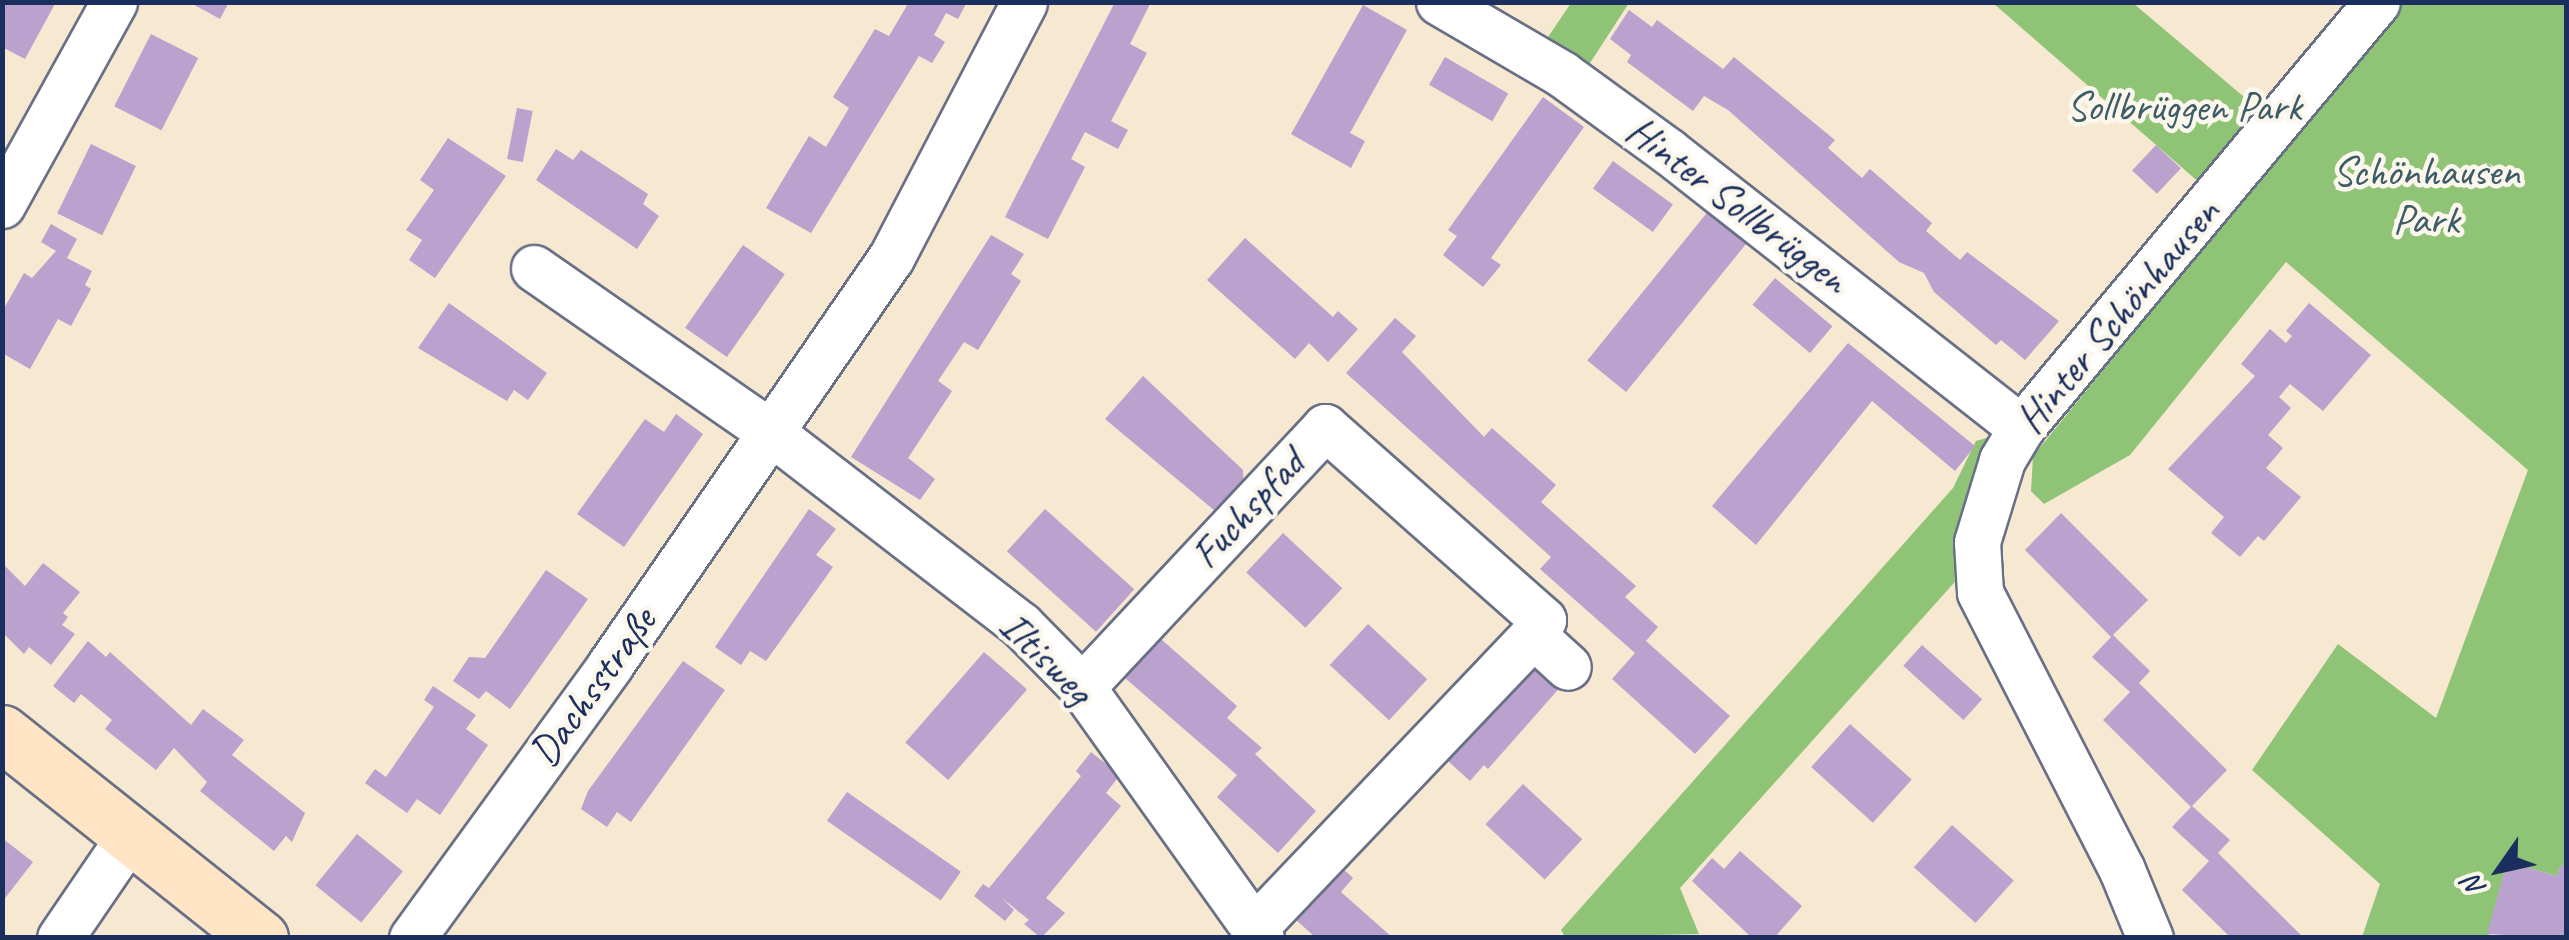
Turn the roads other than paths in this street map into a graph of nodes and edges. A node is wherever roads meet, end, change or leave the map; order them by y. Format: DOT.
graph roads {
  1 [pos="114,2"];
  2 [pos="1024,2"];
  3 [pos="1438,2"];
  4 [pos="2378,2"];
  5 [pos="2,205"];
  6 [pos="534,268"];
  7 [pos="2021,428"];
  8 [pos="772,434"];
  9 [pos="1533,635"];
  10 [pos="1568,667"];
  11 [pos="1082,687"];
  12 [pos="2,732"];
  13 [pos="129,837"];
  14 [pos="1259,932"];
  15 [pos="60,938"];
  16 [pos="260,938"];
  17 [pos="412,938"];
  18 [pos="2150,938"];
  1 -- 5 [label="street"];
  2 -- 8 [label="street, Dachsstraße"];
  3 -- 7 [label="street, Hinter Sollbrüggen"];
  4 -- 7 [label="street, Hinter Schönhausen"];
  6 -- 8 [label="street"];
  7 -- 18 [label="street, Hinter Schönhausen"];
  8 -- 11 [label="street, Iltisweg"];
  8 -- 17 [label="street, Dachsstraße"];
  9 -- 10 [label="street, Fuchspfad"];
  9 -- 11 [label="street, Fuchspfad"];
  9 -- 14 [label="street"];
  11 -- 14 [label="street, Iltisweg"];
  12 -- 13 [label="street"];
  13 -- 15 [label="street"];
  13 -- 16 [label="street"];
}
